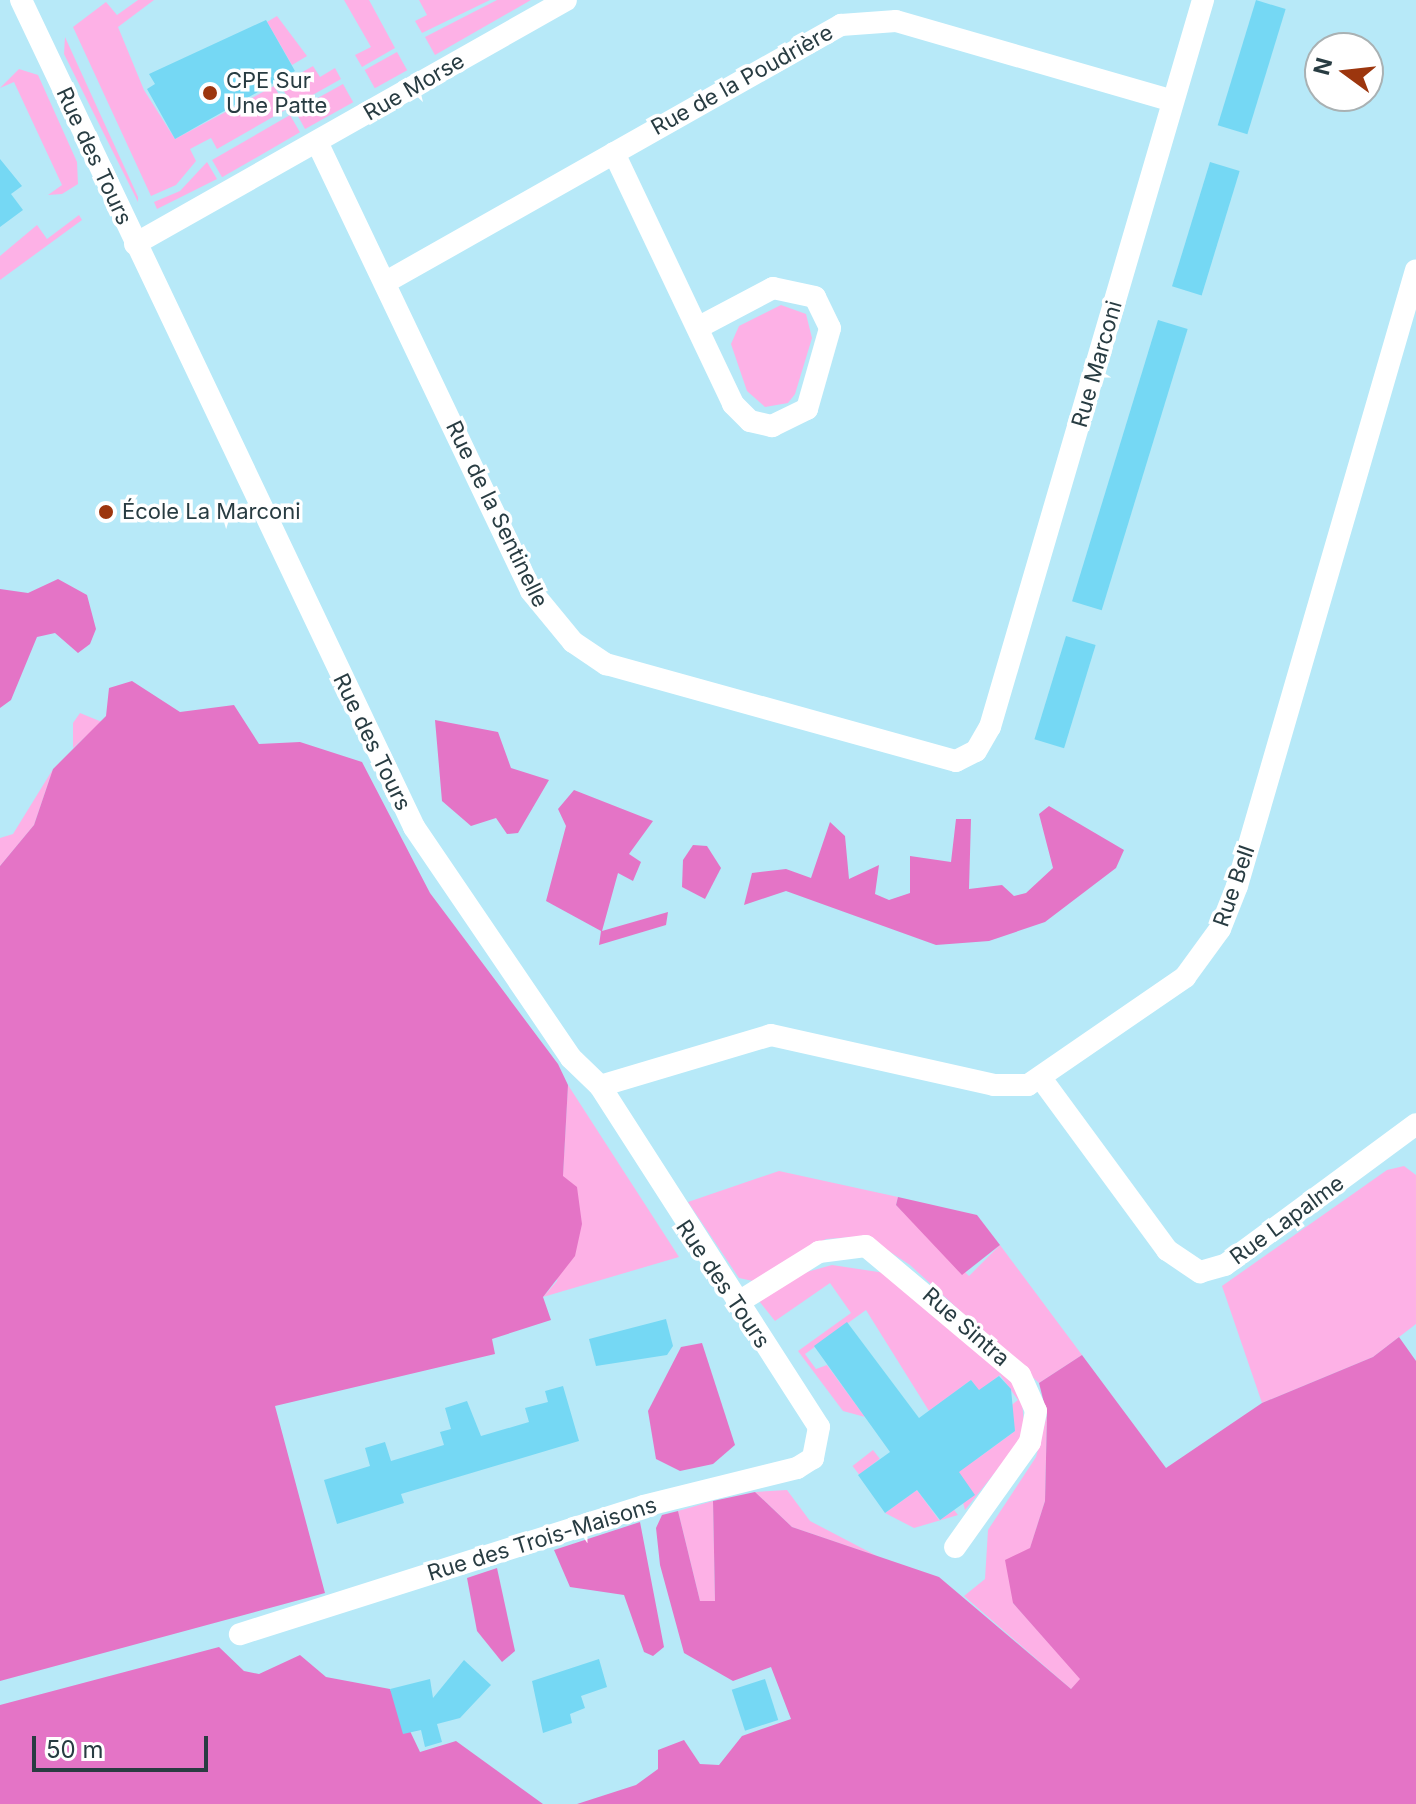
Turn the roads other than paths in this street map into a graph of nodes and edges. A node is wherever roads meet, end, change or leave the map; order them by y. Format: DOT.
graph roads {
  1 [pos="21,0"];
  2 [pos="566,0"];
  3 [pos="1203,0"];
  4 [pos="1173,101"];
  5 [pos="317,142"];
  6 [pos="614,153"];
  7 [pos="135,244"];
  8 [pos="1416,270"];
  9 [pos="386,282"];
  10 [pos="699,327"];
  11 [pos="990,727"];
  12 [pos="1043,1081"];
  13 [pos="600,1086"];
  14 [pos="1413,1134"];
  15 [pos="737,1303"];
  16 [pos="819,1427"];
  17 [pos="955,1547"];
  18 [pos="240,1634"];
  1 -- 7 [label="street, Rue des Tours"];
  2 -- 5 [label="street, Rue Morse"];
  3 -- 4 [label="street, Rue Marconi"];
  4 -- 6 [label="street, Rue de la Poudrière"];
  4 -- 11 [label="street, Rue Marconi"];
  5 -- 7 [label="street, Rue Morse"];
  5 -- 9 [label="street, Rue de la Sentinelle"];
  6 -- 9 [label="street, Rue de la Poudrière"];
  6 -- 10 [label="street"];
  7 -- 13 [label="street, Rue des Tours"];
  8 -- 12 [label="street, Rue Bell"];
  9 -- 11 [label="street, Rue de la Sentinelle"];
  10 -- 10 [label="street"];
  12 -- 13 [label="street"];
  12 -- 14 [label="street, Rue Lapalme"];
  13 -- 15 [label="street, Rue des Tours"];
  15 -- 16 [label="street, Rue des Tours"];
  15 -- 17 [label="street, Rue Sintra"];
  16 -- 18 [label="street, Rue des Trois-Maisons"];
}
